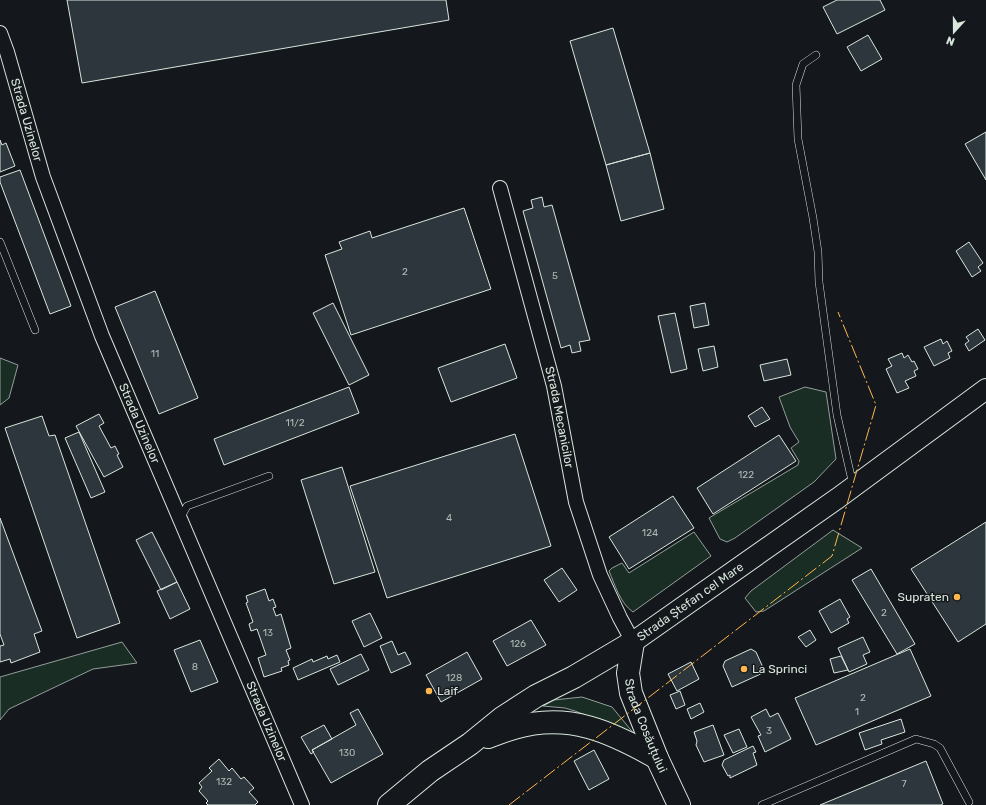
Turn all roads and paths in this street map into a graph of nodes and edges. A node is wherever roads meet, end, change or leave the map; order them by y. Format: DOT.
graph roads {
  1 [pos="0,33"];
  2 [pos="3,52"];
  3 [pos="816,55"];
  4 [pos="500,188"];
  5 [pos="0,242"];
  6 [pos="36,330"];
  7 [pos="986,389"];
  8 [pos="269,476"];
  9 [pos="854,487"];
  10 [pos="180,519"];
  11 [pos="632,642"];
  12 [pos="470,744"];
  13 [pos="657,758"];
  14 [pos="968,802"];
  15 [pos="302,805"];
  16 [pos="389,805"];
  17 [pos="679,805"];
  18 [pos="762,805"];
  1 -- 2 [label="street, Strada Uzinelor"];
  2 -- 10 [label="street, Strada Uzinelor"];
  3 -- 9 [label="lane"];
  4 -- 11 [label="street, Strada Mecanicilor"];
  5 -- 6 [label="lane"];
  7 -- 9 [label="main road, Strada Ștefan cel Mare"];
  8 -- 10 [label="lane"];
  9 -- 11 [label="main road, Strada Ștefan cel Mare"];
  10 -- 15 [label="street, Strada Uzinelor"];
  11 -- 12 [label="main road, Strada Ștefan cel Mare"];
  11 -- 13 [label="main road, Strada Cosăuțului"];
  12 -- 13 [label="main road"];
  12 -- 16 [label="main road, Strada Ștefan cel Mare"];
  13 -- 17 [label="main road, Strada Cosăuțului"];
  14 -- 18 [label="lane"];
}
